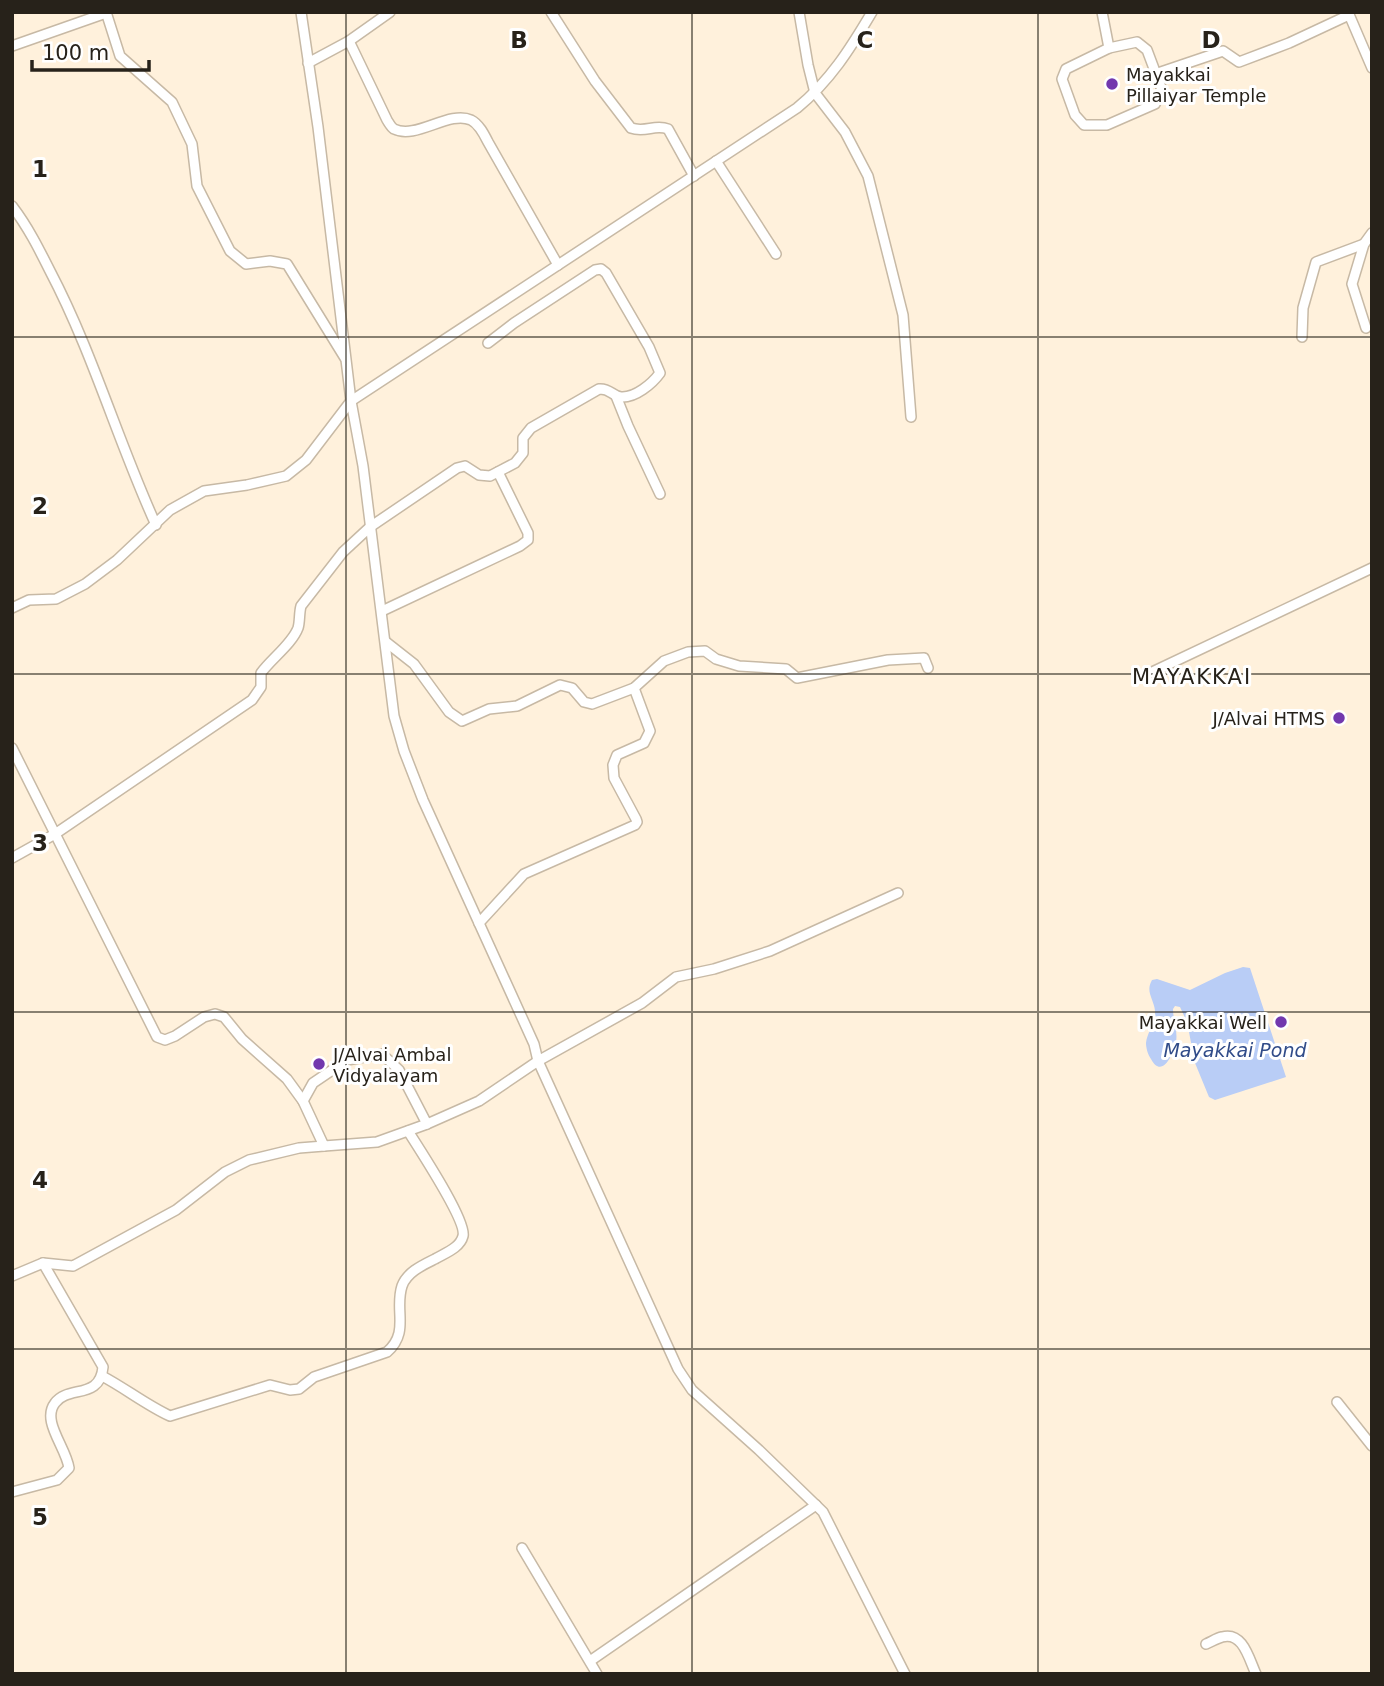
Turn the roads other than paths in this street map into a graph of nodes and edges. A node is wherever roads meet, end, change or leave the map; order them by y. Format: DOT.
graph roads {
  1 [pos="106,12"];
  2 [pos="301,12"];
  3 [pos="390,12"];
  4 [pos="551,12"];
  5 [pos="799,12"];
  6 [pos="872,12"];
  7 [pos="1102,12"];
  8 [pos="1348,14"];
  9 [pos="349,41"];
  10 [pos="12,46"];
  11 [pos="1109,48"];
  12 [pos="308,63"];
  13 [pos="1372,68"];
  14 [pos="1155,74"];
  15 [pos="816,93"];
  16 [pos="716,161"];
  17 [pos="694,176"];
  18 [pos="12,206"];
  19 [pos="1372,233"];
  20 [pos="1364,244"];
  21 [pos="776,254"];
  22 [pos="558,265"];
  23 [pos="1366,328"];
  24 [pos="1302,337"];
  25 [pos="488,343"];
  26 [pos="347,361"];
  27 [pos="617,396"];
  28 [pos="351,401"];
  29 [pos="911,417"];
  30 [pos="498,472"];
  31 [pos="660,494"];
  32 [pos="156,525"];
  33 [pos="370,527"];
  34 [pos="1372,568"];
  35 [pos="12,608"];
  36 [pos="382,611"];
  37 [pos="386,642"];
  38 [pos="928,668"];
  39 [pos="1148,674"];
  40 [pos="634,688"];
  41 [pos="12,748"];
  42 [pos="55,834"];
  43 [pos="12,858"];
  44 [pos="898,893"];
  45 [pos="479,923"];
  46 [pos="538,1061"];
  47 [pos="303,1101"];
  48 [pos="427,1124"];
  49 [pos="408,1131"];
  50 [pos="324,1146"];
  51 [pos="43,1263"];
  52 [pos="12,1276"];
  53 [pos="102,1376"];
  54 [pos="1337,1402"];
  55 [pos="1372,1446"];
  56 [pos="12,1492"];
  57 [pos="816,1505"];
  58 [pos="522,1548"];
  59 [pos="1206,1644"];
  60 [pos="590,1661"];
  61 [pos="597,1674"];
  62 [pos="905,1674"];
  63 [pos="1256,1674"];
  1 -- 10 [label="street"];
  1 -- 26 [label="street"];
  2 -- 12 [label="street"];
  3 -- 9 [label="street"];
  4 -- 17 [label="street"];
  5 -- 15 [label="street"];
  6 -- 15 [label="street"];
  7 -- 11 [label="street"];
  8 -- 13 [label="street"];
  8 -- 14 [label="street"];
  9 -- 12 [label="street"];
  9 -- 22 [label="street"];
  11 -- 14 [label="street"];
  11 -- 14 [label="street"];
  12 -- 26 [label="street"];
  15 -- 16 [label="street"];
  15 -- 29 [label="street"];
  16 -- 17 [label="street"];
  16 -- 21 [label="street"];
  17 -- 22 [label="street"];
  18 -- 32 [label="street"];
  19 -- 20 [label="street"];
  20 -- 23 [label="street"];
  20 -- 24 [label="street"];
  22 -- 28 [label="street"];
  25 -- 27 [label="street"];
  26 -- 28 [label="street"];
  27 -- 30 [label="street"];
  27 -- 31 [label="street"];
  28 -- 32 [label="street"];
  28 -- 33 [label="street"];
  30 -- 33 [label="street"];
  30 -- 36 [label="street"];
  32 -- 35 [label="street"];
  33 -- 36 [label="street"];
  33 -- 42 [label="street"];
  34 -- 39 [label="street"];
  36 -- 37 [label="street"];
  37 -- 40 [label="street"];
  37 -- 45 [label="street"];
  38 -- 40 [label="street"];
  40 -- 45 [label="street"];
  41 -- 42 [label="street"];
  42 -- 43 [label="street"];
  42 -- 47 [label="street"];
  44 -- 46 [label="street"];
  45 -- 46 [label="street"];
  46 -- 48 [label="street"];
  46 -- 57 [label="street"];
  47 -- 48 [label="street"];
  47 -- 50 [label="street"];
  48 -- 49 [label="street"];
  49 -- 50 [label="street"];
  49 -- 53 [label="street"];
  50 -- 51 [label="street"];
  51 -- 52 [label="street"];
  51 -- 53 [label="street"];
  53 -- 56 [label="street"];
  54 -- 55 [label="street"];
  57 -- 60 [label="street"];
  57 -- 62 [label="street"];
  58 -- 60 [label="street"];
  59 -- 63 [label="street"];
  60 -- 61 [label="street"];
}
